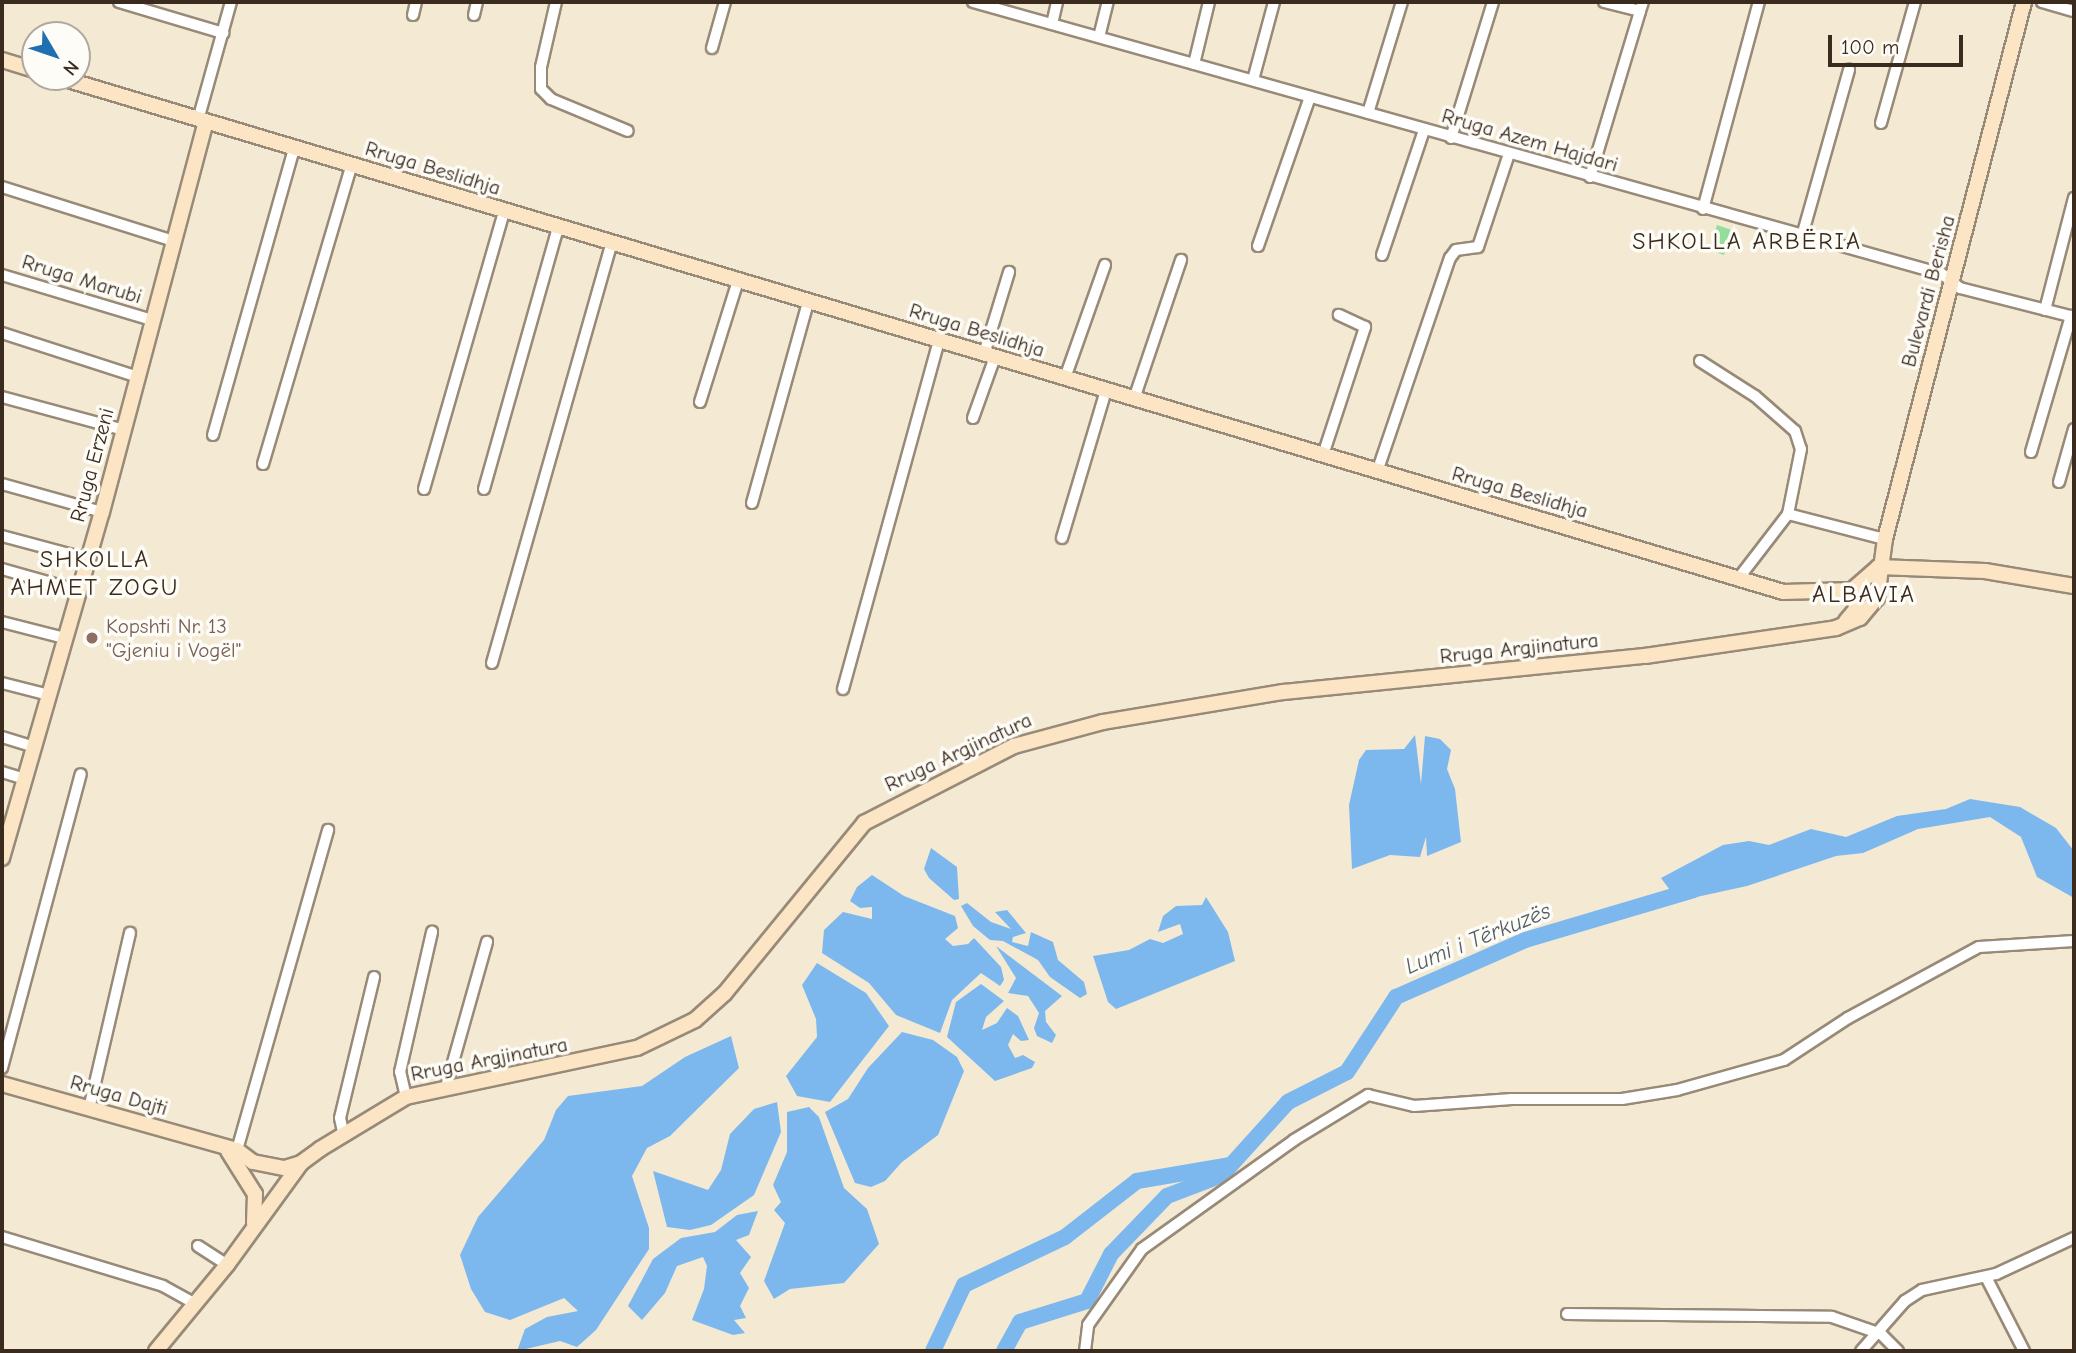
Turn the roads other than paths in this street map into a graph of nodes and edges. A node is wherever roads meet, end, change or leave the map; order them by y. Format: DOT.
graph roads {
  1 [pos="119,2"];
  2 [pos="231,2"];
  3 [pos="416,2"];
  4 [pos="477,2"];
  5 [pos="556,2"];
  6 [pos="725,2"];
  7 [pos="974,2"];
  8 [pos="1057,2"];
  9 [pos="1108,2"];
  10 [pos="1209,2"];
  11 [pos="1274,2"];
  12 [pos="1402,2"];
  13 [pos="1493,2"];
  14 [pos="1605,2"];
  15 [pos="1759,2"];
  16 [pos="1915,2"];
  17 [pos="2024,2"];
  18 [pos="2042,2"];
  19 [pos="1641,6"];
  20 [pos="2074,10"];
  21 [pos="413,15"];
  22 [pos="474,15"];
  23 [pos="1052,24"];
  24 [pos="223,33"];
  25 [pos="1099,37"];
  26 [pos="712,48"];
  27 [pos="2,60"];
  28 [pos="1194,64"];
  29 [pos="21,66"];
  30 [pos="1849,70"];
  31 [pos="1253,80"];
  32 [pos="91,87"];
  33 [pos="1310,97"];
  34 [pos="1368,113"];
  35 [pos="202,121"];
  36 [pos="1881,123"];
  37 [pos="1424,130"];
  38 [pos="628,131"];
  39 [pos="1451,138"];
  40 [pos="294,148"];
  41 [pos="1509,153"];
  42 [pos="351,166"];
  43 [pos="1590,177"];
  44 [pos="2,187"];
  45 [pos="2074,198"];
  46 [pos="1703,209"];
  47 [pos="505,211"];
  48 [pos="558,227"];
  49 [pos="1802,236"];
  50 [pos="173,241"];
  51 [pos="612,243"];
  52 [pos="1258,246"];
  53 [pos="1382,255"];
  54 [pos="1181,260"];
  55 [pos="1105,265"];
  56 [pos="1009,272"];
  57 [pos="2,275"];
  58 [pos="738,281"];
  59 [pos="1952,282"];
  60 [pos="808,302"];
  61 [pos="2045,310"];
  62 [pos="1339,315"];
  63 [pos="2072,316"];
  64 [pos="152,320"];
  65 [pos="2,332"];
  66 [pos="939,341"];
  67 [pos="989,356"];
  68 [pos="1700,361"];
  69 [pos="138,377"];
  70 [pos="1065,378"];
  71 [pos="1106,390"];
  72 [pos="2,397"];
  73 [pos="1134,399"];
  74 [pos="700,402"];
  75 [pos="973,418"];
  76 [pos="2074,429"];
  77 [pos="124,430"];
  78 [pos="213,435"];
  79 [pos="2031,452"];
  80 [pos="1323,455"];
  81 [pos="263,464"];
  82 [pos="1377,472"];
  83 [pos="2059,482"];
  84 [pos="2,484"];
  85 [pos="424,489"];
  86 [pos="484,489"];
  87 [pos="752,503"];
  88 [pos="102,512"];
  89 [pos="1788,514"];
  90 [pos="2,536"];
  91 [pos="1062,538"];
  92 [pos="1885,539"];
  93 [pos="88,559"];
  94 [pos="1878,567"];
  95 [pos="2,569"];
  96 [pos="1738,579"];
  97 [pos="1860,586"];
  98 [pos="2074,586"];
  99 [pos="79,591"];
  100 [pos="1835,592"];
  101 [pos="1874,598"];
  102 [pos="1857,602"];
  103 [pos="2,622"];
  104 [pos="1836,628"];
  105 [pos="65,638"];
  106 [pos="492,663"];
  107 [pos="2,683"];
  108 [pos="843,689"];
  109 [pos="49,695"];
  110 [pos="2,737"];
  111 [pos="35,747"];
  112 [pos="2,772"];
  113 [pos="81,774"];
  114 [pos="25,779"];
  115 [pos="328,830"];
  116 [pos="2,858"];
  117 [pos="432,932"];
  118 [pos="131,933"];
  119 [pos="2074,940"];
  120 [pos="487,942"];
  121 [pos="374,977"];
  122 [pos="2,1068"];
  123 [pos="2,1084"];
  124 [pos="446,1087"];
  125 [pos="406,1097"];
  126 [pos="89,1109"];
  127 [pos="343,1132"];
  128 [pos="230,1148"];
  129 [pos="301,1163"];
  130 [pos="270,1167"];
  131 [pos="253,1189"];
  132 [pos="279,1192"];
  133 [pos="254,1225"];
  134 [pos="2,1237"];
  135 [pos="2074,1238"];
  136 [pos="198,1246"];
  137 [pos="227,1265"];
  138 [pos="1986,1277"];
  139 [pos="195,1304"];
  140 [pos="1567,1314"];
  141 [pos="1881,1334"];
  142 [pos="156,1351"];
  143 [pos="1085,1351"];
  144 [pos="1861,1351"];
  145 [pos="1898,1351"];
  146 [pos="2024,1351"];
  1 -- 24 [label="street"];
  2 -- 24 [label="street"];
  3 -- 21 [label="street"];
  4 -- 22 [label="street"];
  5 -- 38 [label="street"];
  6 -- 26 [label="street"];
  7 -- 23 [label="street, Rruga Azem Hajdari"];
  8 -- 23 [label="street"];
  9 -- 25 [label="street"];
  10 -- 28 [label="street"];
  11 -- 31 [label="street"];
  12 -- 34 [label="street"];
  13 -- 39 [label="street"];
  14 -- 19 [label="street"];
  15 -- 46 [label="street"];
  16 -- 36 [label="street"];
  17 -- 59 [label="street, Bulevardi Berisha"];
  18 -- 20 [label="street"];
  19 -- 43 [label="street"];
  23 -- 25 [label="street, Rruga Azem Hajdari"];
  24 -- 35 [label="street"];
  25 -- 28 [label="street, Rruga Azem Hajdari"];
  27 -- 29 [label="street"];
  28 -- 31 [label="street, Rruga Azem Hajdari"];
  30 -- 49 [label="street"];
  31 -- 33 [label="street, Rruga Azem Hajdari"];
  32 -- 35 [label="street, Rruga Beslidhja"];
  33 -- 34 [label="street, Rruga Azem Hajdari"];
  33 -- 52 [label="street"];
  34 -- 37 [label="street, Rruga Azem Hajdari"];
  35 -- 40 [label="street, Rruga Beslidhja"];
  35 -- 50 [label="street, Rruga Erzeni"];
  37 -- 39 [label="street, Rruga Azem Hajdari"];
  37 -- 53 [label="street"];
  39 -- 41 [label="street, Rruga Azem Hajdari"];
  40 -- 42 [label="street, Rruga Beslidhja"];
  40 -- 78 [label="street"];
  41 -- 43 [label="street, Rruga Azem Hajdari"];
  41 -- 82 [label="street"];
  42 -- 47 [label="street, Rruga Beslidhja"];
  42 -- 81 [label="street"];
  43 -- 46 [label="street, Rruga Azem Hajdari"];
  44 -- 50 [label="street"];
  45 -- 61 [label="street"];
  46 -- 49 [label="street, Rruga Azem Hajdari"];
  47 -- 48 [label="street, Rruga Beslidhja"];
  47 -- 85 [label="street"];
  48 -- 51 [label="street, Rruga Beslidhja"];
  48 -- 86 [label="street"];
  49 -- 59 [label="street, Rruga Azem Hajdari"];
  50 -- 64 [label="street, Rruga Erzeni"];
  51 -- 58 [label="street, Rruga Beslidhja"];
  51 -- 106 [label="street"];
  54 -- 73 [label="street"];
  55 -- 70 [label="street"];
  56 -- 67 [label="street"];
  57 -- 64 [label="street, Rruga Marubi"];
  58 -- 60 [label="street, Rruga Beslidhja"];
  58 -- 74 [label="street"];
  59 -- 61 [label="street, Rruga Azem Hajdari"];
  59 -- 92 [label="street, Bulevardi Berisha"];
  60 -- 66 [label="street, Rruga Beslidhja"];
  60 -- 87 [label="street"];
  61 -- 63 [label="street, Rruga Azem Hajdari"];
  62 -- 80 [label="street"];
  63 -- 79 [label="street"];
  64 -- 69 [label="street, Rruga Erzeni"];
  65 -- 69 [label="street"];
  66 -- 67 [label="street, Rruga Beslidhja"];
  66 -- 108 [label="street"];
  67 -- 70 [label="street, Rruga Beslidhja"];
  67 -- 75 [label="street"];
  68 -- 89 [label="street"];
  69 -- 77 [label="street, Rruga Erzeni"];
  70 -- 71 [label="street, Rruga Beslidhja"];
  71 -- 73 [label="street, Rruga Beslidhja"];
  71 -- 91 [label="street"];
  72 -- 77 [label="street"];
  73 -- 80 [label="street, Rruga Beslidhja"];
  76 -- 83 [label="street"];
  77 -- 88 [label="street, Rruga Erzeni"];
  80 -- 82 [label="street, Rruga Beslidhja"];
  82 -- 96 [label="street, Rruga Beslidhja"];
  84 -- 88 [label="street"];
  88 -- 93 [label="street, Rruga Erzeni"];
  89 -- 92 [label="street"];
  89 -- 96 [label="street"];
  90 -- 93 [label="street"];
  92 -- 94 [label="street, Bulevardi Berisha"];
  93 -- 99 [label="street, Rruga Erzeni"];
  94 -- 97 [label="street"];
  94 -- 98 [label="street"];
  94 -- 101 [label="street, Bulevardi Berisha"];
  95 -- 99 [label="street"];
  96 -- 100 [label="street, Rruga Beslidhja"];
  97 -- 100 [label="street, Rruga Beslidhja"];
  97 -- 101 [label="street"];
  97 -- 102 [label="street"];
  99 -- 105 [label="street, Rruga Erzeni"];
  100 -- 102 [label="street"];
  101 -- 102 [label="street"];
  101 -- 104 [label="street, Rruga Argjinatura"];
  102 -- 104 [label="street"];
  103 -- 105 [label="street"];
  104 -- 124 [label="street, Rruga Argjinatura"];
  105 -- 109 [label="street, Rruga Erzeni"];
  107 -- 109 [label="street"];
  109 -- 111 [label="street, Rruga Erzeni"];
  110 -- 111 [label="street"];
  111 -- 114 [label="street, Rruga Erzeni"];
  112 -- 114 [label="street"];
  113 -- 122 [label="street"];
  114 -- 116 [label="street, Rruga Erzeni"];
  115 -- 128 [label="street"];
  117 -- 125 [label="street"];
  118 -- 126 [label="street"];
  119 -- 143 [label="street"];
  120 -- 124 [label="street"];
  121 -- 127 [label="street"];
  123 -- 126 [label="street, Rruga Dajti"];
  124 -- 125 [label="street, Rruga Argjinatura"];
  125 -- 127 [label="street, Rruga Argjinatura"];
  126 -- 128 [label="street, Rruga Dajti"];
  127 -- 129 [label="street, Rruga Argjinatura"];
  128 -- 130 [label="street, Rruga Dajti"];
  128 -- 131 [label="street"];
  129 -- 130 [label="street"];
  129 -- 132 [label="street"];
  130 -- 131 [label="street"];
  130 -- 132 [label="street"];
  131 -- 132 [label="street"];
  131 -- 133 [label="street"];
  132 -- 133 [label="street"];
  133 -- 137 [label="street"];
  134 -- 139 [label="street"];
  135 -- 138 [label="street"];
  136 -- 137 [label="street"];
  137 -- 139 [label="street"];
  138 -- 141 [label="street"];
  138 -- 146 [label="street"];
  139 -- 142 [label="street"];
  140 -- 141 [label="street"];
  141 -- 144 [label="street"];
  141 -- 145 [label="street"];
}
